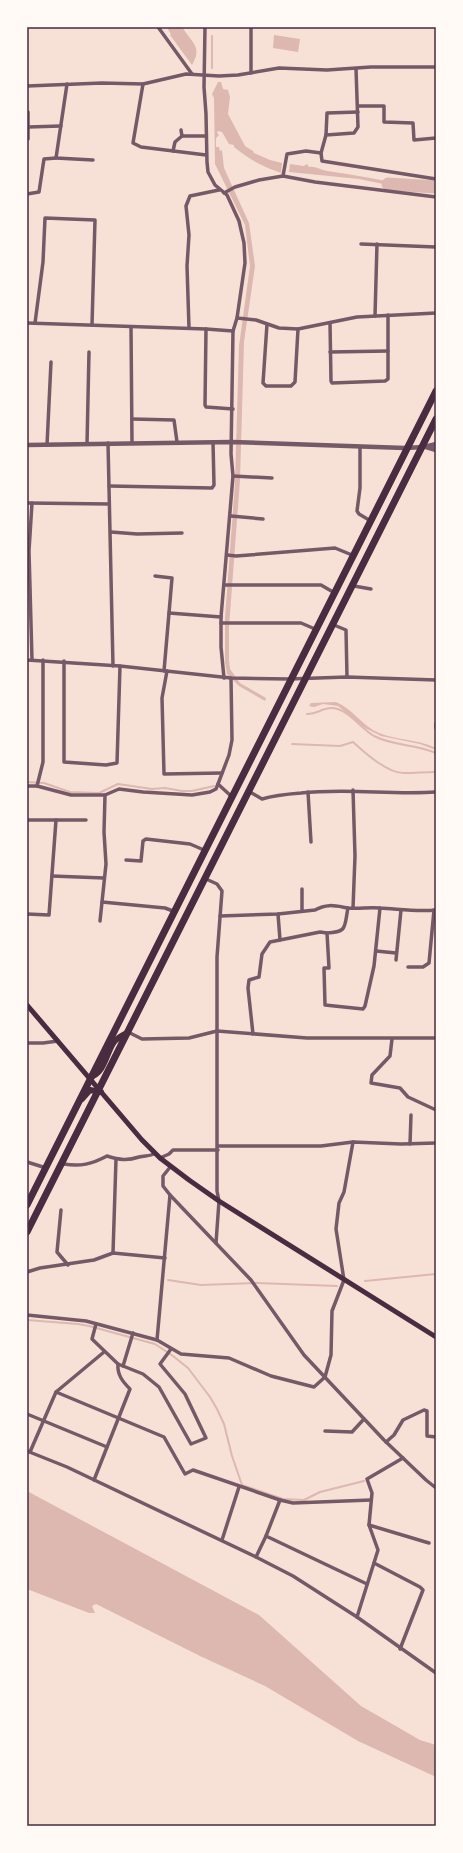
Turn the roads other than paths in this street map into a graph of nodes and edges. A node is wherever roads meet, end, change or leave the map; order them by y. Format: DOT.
graph roads {
  1 [pos="158,27"];
  2 [pos="205,27"];
  3 [pos="251,27"];
  4 [pos="436,67"];
  5 [pos="356,69"];
  6 [pos="251,73"];
  7 [pos="192,74"];
  8 [pos="205,75"];
  9 [pos="66,84"];
  10 [pos="143,84"];
  11 [pos="27,86"];
  12 [pos="358,106"];
  13 [pos="28,112"];
  14 [pos="358,112"];
  15 [pos="61,126"];
  16 [pos="28,127"];
  17 [pos="181,130"];
  18 [pos="326,135"];
  19 [pos="182,136"];
  20 [pos="206,136"];
  21 [pos="436,138"];
  22 [pos="28,139"];
  23 [pos="173,151"];
  24 [pos="321,153"];
  25 [pos="206,155"];
  26 [pos="56,158"];
  27 [pos="93,160"];
  28 [pos="284,176"];
  29 [pos="436,179"];
  30 [pos="219,190"];
  31 [pos="224,192"];
  32 [pos="27,194"];
  33 [pos="436,197"];
  34 [pos="361,244"];
  35 [pos="378,244"];
  36 [pos="436,247"];
  37 [pos="436,313"];
  38 [pos="375,316"];
  39 [pos="388,316"];
  40 [pos="237,318"];
  41 [pos="27,323"];
  42 [pos="35,323"];
  43 [pos="330,323"];
  44 [pos="266,324"];
  45 [pos="92,325"];
  46 [pos="131,327"];
  47 [pos="189,328"];
  48 [pos="206,329"];
  49 [pos="298,329"];
  50 [pos="233,331"];
  51 [pos="388,351"];
  52 [pos="89,352"];
  53 [pos="330,352"];
  54 [pos="51,362"];
  55 [pos="436,388"];
  56 [pos="436,391"];
  57 [pos="233,409"];
  58 [pos="132,419"];
  59 [pos="436,419"];
  60 [pos="436,423"];
  61 [pos="177,442"];
  62 [pos="213,442"];
  63 [pos="232,442"];
  64 [pos="108,443"];
  65 [pos="132,443"];
  66 [pos="87,444"];
  67 [pos="436,444"];
  68 [pos="27,445"];
  69 [pos="47,445"];
  70 [pos="360,447"];
  71 [pos="424,447"];
  72 [pos="405,448"];
  73 [pos="436,450"];
  74 [pos="233,476"];
  75 [pos="272,478"];
  76 [pos="109,486"];
  77 [pos="27,503"];
  78 [pos="32,503"];
  79 [pos="109,504"];
  80 [pos="230,516"];
  81 [pos="263,519"];
  82 [pos="370,520"];
  83 [pos="110,532"];
  84 [pos="182,533"];
  85 [pos="227,555"];
  86 [pos="352,555"];
  87 [pos="156,576"];
  88 [pos="224,585"];
  89 [pos="354,586"];
  90 [pos="371,589"];
  91 [pos="333,592"];
  92 [pos="170,613"];
  93 [pos="221,616"];
  94 [pos="222,623"];
  95 [pos="334,625"];
  96 [pos="315,629"];
  97 [pos="29,660"];
  98 [pos="43,660"];
  99 [pos="64,661"];
  100 [pos="113,666"];
  101 [pos="120,666"];
  102 [pos="165,671"];
  103 [pos="347,677"];
  104 [pos="224,678"];
  105 [pos="231,678"];
  106 [pos="308,678"];
  107 [pos="289,680"];
  108 [pos="436,680"];
  109 [pos="436,724"];
  110 [pos="436,728"];
  111 [pos="222,773"];
  112 [pos="218,784"];
  113 [pos="27,786"];
  114 [pos="37,786"];
  115 [pos="353,790"];
  116 [pos="250,792"];
  117 [pos="308,792"];
  118 [pos="436,792"];
  119 [pos="105,795"];
  120 [pos="231,796"];
  121 [pos="27,820"];
  122 [pos="56,820"];
  123 [pos="86,820"];
  124 [pos="311,842"];
  125 [pos="204,850"];
  126 [pos="126,860"];
  127 [pos="52,876"];
  128 [pos="104,878"];
  129 [pos="206,879"];
  130 [pos="302,889"];
  131 [pos="102,902"];
  132 [pos="348,908"];
  133 [pos="353,908"];
  134 [pos="380,908"];
  135 [pos="401,910"];
  136 [pos="435,910"];
  137 [pos="173,911"];
  138 [pos="302,911"];
  139 [pos="27,914"];
  140 [pos="278,914"];
  141 [pos="220,916"];
  142 [pos="100,921"];
  143 [pos="327,933"];
  144 [pos="280,940"];
  145 [pos="376,951"];
  146 [pos="396,953"];
  147 [pos="396,960"];
  148 [pos="408,967"];
  149 [pos="27,1005"];
  150 [pos="218,1031"];
  151 [pos="128,1032"];
  152 [pos="253,1034"];
  153 [pos="436,1038"];
  154 [pos="392,1039"];
  155 [pos="58,1041"];
  156 [pos="27,1043"];
  157 [pos="89,1077"];
  158 [pos="101,1092"];
  159 [pos="436,1110"];
  160 [pos="411,1115"];
  161 [pos="353,1142"];
  162 [pos="436,1143"];
  163 [pos="410,1144"];
  164 [pos="218,1148"];
  165 [pos="51,1153"];
  166 [pos="155,1153"];
  167 [pos="160,1158"];
  168 [pos="116,1159"];
  169 [pos="27,1162"];
  170 [pos="64,1164"];
  171 [pos="171,1166"];
  172 [pos="43,1167"];
  173 [pos="170,1195"];
  174 [pos="27,1200"];
  175 [pos="220,1201"];
  176 [pos="27,1205"];
  177 [pos="61,1210"];
  178 [pos="27,1232"];
  179 [pos="27,1236"];
  180 [pos="216,1243"];
  181 [pos="113,1253"];
  182 [pos="165,1258"];
  183 [pos="68,1265"];
  184 [pos="27,1272"];
  185 [pos="344,1280"];
  186 [pos="27,1315"];
  187 [pos="96,1324"];
  188 [pos="132,1333"];
  189 [pos="436,1337"];
  190 [pos="157,1340"];
  191 [pos="171,1349"];
  192 [pos="104,1352"];
  193 [pos="118,1364"];
  194 [pos="123,1366"];
  195 [pos="325,1377"];
  196 [pos="56,1392"];
  197 [pos="27,1414"];
  198 [pos="119,1418"];
  199 [pos="364,1419"];
  200 [pos="43,1421"];
  201 [pos="325,1431"];
  202 [pos="436,1437"];
  203 [pos="386,1442"];
  204 [pos="107,1447"];
  205 [pos="29,1452"];
  206 [pos="402,1458"];
  207 [pos="94,1480"];
  208 [pos="239,1487"];
  209 [pos="436,1488"];
  210 [pos="280,1500"];
  211 [pos="371,1500"];
  212 [pos="369,1525"];
  213 [pos="266,1536"];
  214 [pos="222,1540"];
  215 [pos="429,1543"];
  216 [pos="256,1556"];
  217 [pos="374,1563"];
  218 [pos="367,1584"];
  219 [pos="357,1617"];
  220 [pos="400,1649"];
  221 [pos="436,1673"];
  1 -- 7 [label="street"];
  2 -- 8 [label="street"];
  3 -- 6 [label="street"];
  4 -- 5 [label="street"];
  5 -- 6 [label="street"];
  5 -- 12 [label="street"];
  6 -- 8 [label="street"];
  7 -- 8 [label="street"];
  7 -- 10 [label="street"];
  8 -- 20 [label="street"];
  9 -- 10 [label="street"];
  9 -- 11 [label="street"];
  9 -- 15 [label="street"];
  10 -- 23 [label="street"];
  12 -- 14 [label="street"];
  12 -- 21 [label="street"];
  13 -- 16 [label="street"];
  14 -- 18 [label="street"];
  14 -- 18 [label="street"];
  15 -- 16 [label="street"];
  15 -- 26 [label="street"];
  16 -- 22 [label="street"];
  17 -- 19 [label="street"];
  18 -- 24 [label="street"];
  19 -- 20 [label="street"];
  19 -- 23 [label="street"];
  20 -- 25 [label="street"];
  23 -- 25 [label="street"];
  24 -- 28 [label="street"];
  24 -- 29 [label="street"];
  25 -- 30 [label="street"];
  26 -- 27 [label="street"];
  26 -- 32 [label="street"];
  28 -- 31 [label="street"];
  28 -- 33 [label="street"];
  30 -- 31 [label="street"];
  30 -- 47 [label="street"];
  31 -- 40 [label="street"];
  34 -- 35 [label="street"];
  35 -- 36 [label="street"];
  35 -- 38 [label="street"];
  37 -- 39 [label="street"];
  38 -- 39 [label="street"];
  38 -- 43 [label="street"];
  39 -- 51 [label="street"];
  40 -- 44 [label="street"];
  40 -- 50 [label="street"];
  41 -- 42 [label="street"];
  42 -- 45 [label="street"];
  42 -- 45 [label="street"];
  43 -- 49 [label="street"];
  43 -- 53 [label="street"];
  44 -- 49 [label="street"];
  44 -- 49 [label="street"];
  45 -- 46 [label="street"];
  46 -- 47 [label="street"];
  46 -- 58 [label="street"];
  47 -- 48 [label="street"];
  48 -- 50 [label="street"];
  48 -- 57 [label="street"];
  50 -- 57 [label="street"];
  51 -- 53 [label="street"];
  51 -- 53 [label="street"];
  52 -- 66 [label="street"];
  54 -- 69 [label="street"];
  55 -- 72 [label="highway"];
  56 -- 176 [label="highway"];
  57 -- 63 [label="street"];
  58 -- 61 [label="street"];
  58 -- 65 [label="street"];
  59 -- 178 [label="highway"];
  60 -- 71 [label="highway"];
  61 -- 62 [label="street"];
  61 -- 65 [label="street"];
  62 -- 63 [label="street"];
  62 -- 76 [label="street"];
  63 -- 70 [label="street"];
  63 -- 74 [label="street"];
  64 -- 65 [label="street"];
  64 -- 66 [label="street"];
  64 -- 76 [label="street"];
  66 -- 69 [label="street"];
  67 -- 71 [label="street"];
  68 -- 69 [label="street"];
  70 -- 72 [label="street"];
  70 -- 82 [label="street"];
  71 -- 72 [label="street"];
  71 -- 73 [label="street"];
  71 -- 89 [label="highway"];
  72 -- 82 [label="highway"];
  74 -- 75 [label="street"];
  74 -- 80 [label="street"];
  76 -- 79 [label="street"];
  77 -- 78 [label="street"];
  78 -- 79 [label="street"];
  78 -- 97 [label="street"];
  79 -- 83 [label="street"];
  80 -- 81 [label="street"];
  80 -- 85 [label="street"];
  82 -- 86 [label="highway"];
  83 -- 84 [label="street"];
  83 -- 100 [label="street"];
  85 -- 86 [label="street"];
  85 -- 88 [label="street"];
  86 -- 91 [label="highway"];
  87 -- 92 [label="street"];
  88 -- 91 [label="street"];
  88 -- 93 [label="street"];
  89 -- 90 [label="street"];
  89 -- 95 [label="highway"];
  91 -- 96 [label="highway"];
  92 -- 93 [label="street"];
  92 -- 102 [label="street"];
  93 -- 94 [label="street"];
  94 -- 96 [label="street"];
  94 -- 104 [label="street"];
  95 -- 103 [label="street"];
  95 -- 106 [label="highway"];
  96 -- 107 [label="highway"];
  97 -- 98 [label="street"];
  98 -- 99 [label="street"];
  98 -- 114 [label="street"];
  99 -- 100 [label="street"];
  99 -- 101 [label="street"];
  100 -- 101 [label="street"];
  101 -- 102 [label="street"];
  102 -- 104 [label="street"];
  102 -- 111 [label="street"];
  103 -- 106 [label="street"];
  103 -- 108 [label="street"];
  104 -- 105 [label="street"];
  105 -- 107 [label="street"];
  105 -- 111 [label="street"];
  106 -- 107 [label="street"];
  106 -- 116 [label="highway"];
  107 -- 120 [label="highway"];
  109 -- 110 [label="street"];
  111 -- 112 [label="street"];
  112 -- 119 [label="street"];
  112 -- 120 [label="street"];
  113 -- 114 [label="street"];
  114 -- 119 [label="street"];
  115 -- 117 [label="street"];
  115 -- 118 [label="street"];
  115 -- 133 [label="street"];
  116 -- 117 [label="street"];
  116 -- 129 [label="highway"];
  117 -- 124 [label="street"];
  119 -- 128 [label="street"];
  120 -- 125 [label="highway"];
  121 -- 122 [label="street"];
  122 -- 123 [label="street"];
  122 -- 127 [label="street"];
  125 -- 126 [label="street"];
  125 -- 137 [label="highway"];
  127 -- 128 [label="street"];
  127 -- 139 [label="street"];
  128 -- 131 [label="street"];
  129 -- 141 [label="street"];
  129 -- 151 [label="highway"];
  130 -- 138 [label="street"];
  131 -- 137 [label="street"];
  131 -- 142 [label="street"];
  132 -- 133 [label="street"];
  132 -- 138 [label="street"];
  132 -- 143 [label="street"];
  133 -- 134 [label="street"];
  134 -- 135 [label="street"];
  134 -- 145 [label="street"];
  135 -- 136 [label="street"];
  135 -- 146 [label="street"];
  136 -- 148 [label="street"];
  137 -- 157 [label="highway"];
  138 -- 140 [label="street"];
  140 -- 141 [label="street"];
  140 -- 144 [label="street"];
  141 -- 150 [label="street"];
  143 -- 144 [label="street"];
  143 -- 145 [label="street"];
  144 -- 152 [label="street"];
  145 -- 146 [label="street"];
  146 -- 147 [label="street"];
  149 -- 155 [label="main road"];
  150 -- 151 [label="street"];
  150 -- 152 [label="street"];
  150 -- 164 [label="street"];
  151 -- 157 [label="highway"];
  151 -- 158 [label="highway"];
  152 -- 154 [label="street"];
  153 -- 154 [label="street"];
  154 -- 159 [label="street"];
  155 -- 156 [label="street"];
  155 -- 157 [label="main road"];
  157 -- 158 [label="main road"];
  157 -- 165 [label="highway"];
  158 -- 165 [label="highway"];
  158 -- 166 [label="main road"];
  158 -- 170 [label="highway"];
  160 -- 163 [label="street"];
  161 -- 163 [label="street"];
  161 -- 164 [label="street"];
  161 -- 185 [label="street"];
  162 -- 163 [label="street"];
  164 -- 167 [label="street"];
  164 -- 175 [label="street"];
  165 -- 172 [label="highway"];
  166 -- 167 [label="main road"];
  166 -- 168 [label="street"];
  167 -- 171 [label="main road"];
  168 -- 170 [label="street"];
  168 -- 181 [label="street"];
  169 -- 172 [label="street"];
  170 -- 179 [label="highway"];
  171 -- 173 [label="street"];
  171 -- 175 [label="main road"];
  172 -- 174 [label="highway"];
  173 -- 180 [label="street"];
  173 -- 182 [label="street"];
  175 -- 180 [label="street"];
  175 -- 185 [label="main road"];
  177 -- 183 [label="street"];
  180 -- 195 [label="street"];
  181 -- 182 [label="street"];
  181 -- 183 [label="street"];
  182 -- 190 [label="street"];
  183 -- 184 [label="street"];
  185 -- 189 [label="main road"];
  185 -- 195 [label="street"];
  186 -- 187 [label="street"];
  187 -- 188 [label="street"];
  187 -- 192 [label="street"];
  188 -- 190 [label="street"];
  188 -- 194 [label="street"];
  190 -- 191 [label="street"];
  191 -- 194 [label="street"];
  191 -- 195 [label="street"];
  192 -- 193 [label="street"];
  192 -- 196 [label="street"];
  193 -- 194 [label="street"];
  193 -- 198 [label="street"];
  195 -- 199 [label="street"];
  196 -- 198 [label="street"];
  196 -- 200 [label="street"];
  197 -- 200 [label="street"];
  198 -- 204 [label="street"];
  198 -- 208 [label="street"];
  199 -- 201 [label="street"];
  199 -- 203 [label="street"];
  200 -- 204 [label="street"];
  200 -- 205 [label="street"];
  202 -- 203 [label="street"];
  203 -- 206 [label="street"];
  204 -- 207 [label="street"];
  205 -- 207 [label="street"];
  206 -- 209 [label="street"];
  206 -- 211 [label="street"];
  207 -- 214 [label="street"];
  208 -- 210 [label="street"];
  208 -- 214 [label="street"];
  210 -- 211 [label="street"];
  210 -- 213 [label="street"];
  211 -- 212 [label="street"];
  212 -- 215 [label="street"];
  212 -- 217 [label="street"];
  213 -- 216 [label="street"];
  213 -- 218 [label="street"];
  214 -- 216 [label="street"];
  216 -- 219 [label="street"];
  217 -- 218 [label="street"];
  217 -- 220 [label="street"];
  218 -- 219 [label="street"];
  219 -- 220 [label="street"];
  220 -- 221 [label="street"];
}
